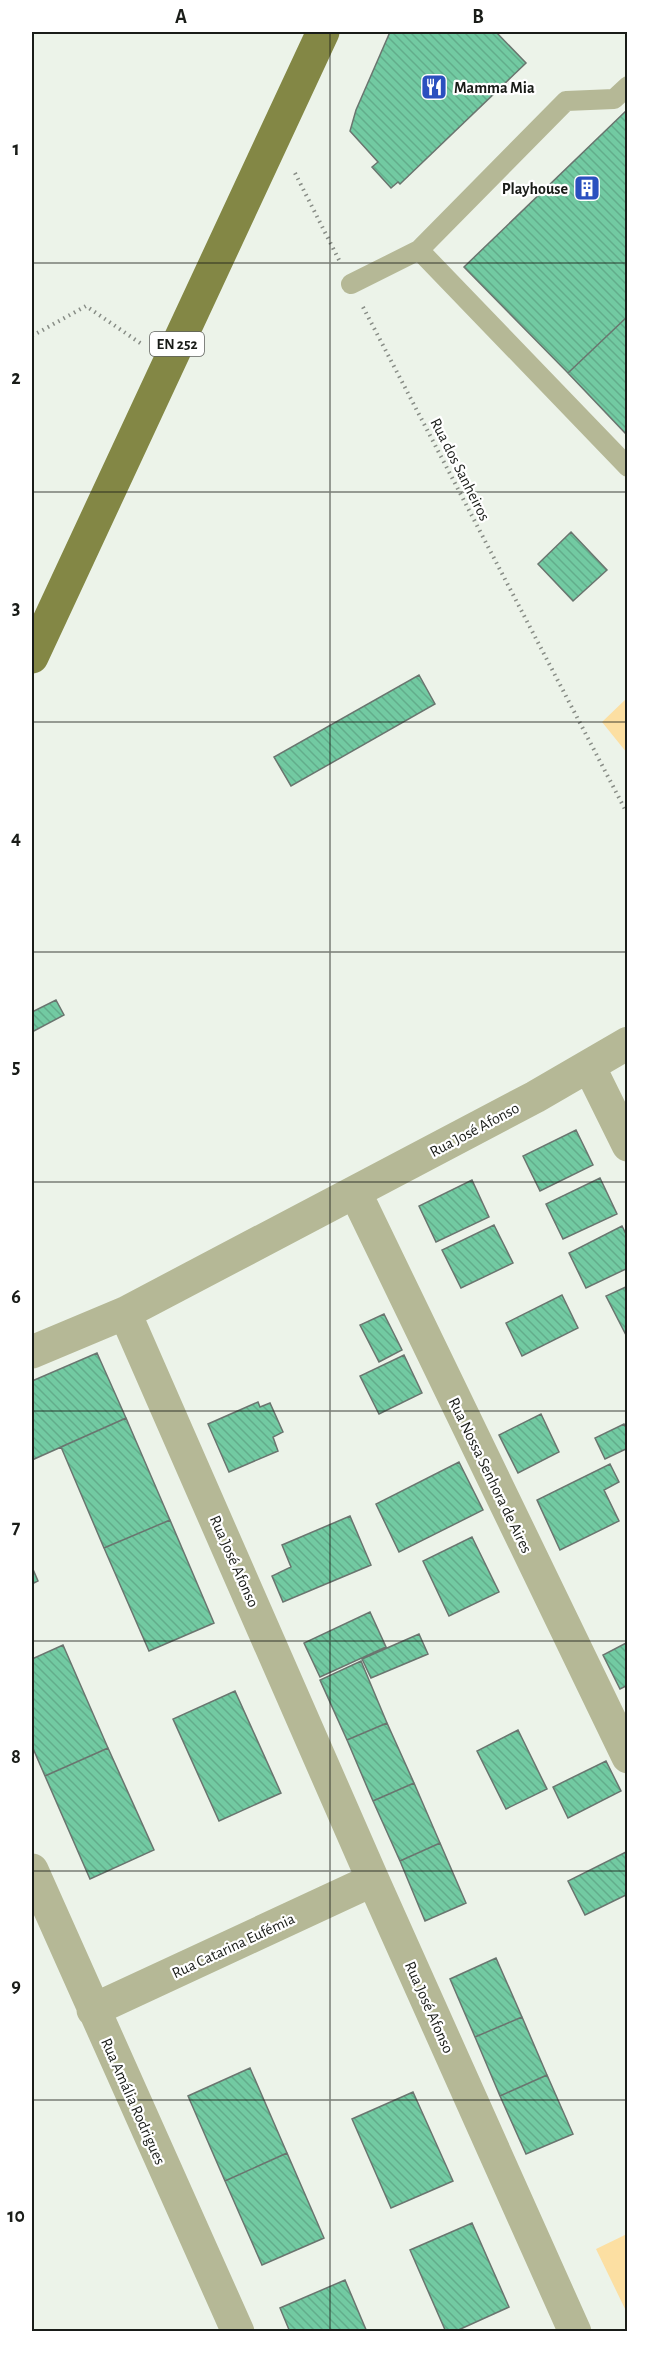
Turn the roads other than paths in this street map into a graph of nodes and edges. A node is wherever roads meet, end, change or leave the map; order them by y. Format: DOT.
graph roads {
  1 [pos="323,32"];
  2 [pos="627,86"];
  3 [pos="419,250"];
  4 [pos="351,284"];
  5 [pos="627,467"];
  6 [pos="32,657"];
  7 [pos="627,1043"];
  8 [pos="589,1066"];
  9 [pos="627,1145"];
  10 [pos="355,1192"];
  11 [pos="125,1313"];
  12 [pos="32,1352"];
  13 [pos="627,1757"];
  14 [pos="32,1870"];
  15 [pos="373,1880"];
  16 [pos="93,2010"];
  17 [pos="238,2331"];
  18 [pos="575,2331"];
  1 -- 6 [label="main road, EN 252"];
  2 -- 3 [label="lane"];
  3 -- 4 [label="lane"];
  3 -- 5 [label="lane"];
  7 -- 8 [label="street, Rua José Afonso"];
  8 -- 9 [label="street"];
  8 -- 10 [label="street, Rua José Afonso"];
  10 -- 11 [label="street, Rua José Afonso"];
  10 -- 13 [label="street, Rua Nossa Senhora de Aires"];
  11 -- 12 [label="street"];
  11 -- 15 [label="street, Rua José Afonso"];
  14 -- 16 [label="street, Rua Amália Rodrigues"];
  15 -- 16 [label="street, Rua Catarina Eufémia"];
  15 -- 18 [label="street, Rua José Afonso"];
  16 -- 17 [label="street, Rua Amália Rodrigues"];
}
